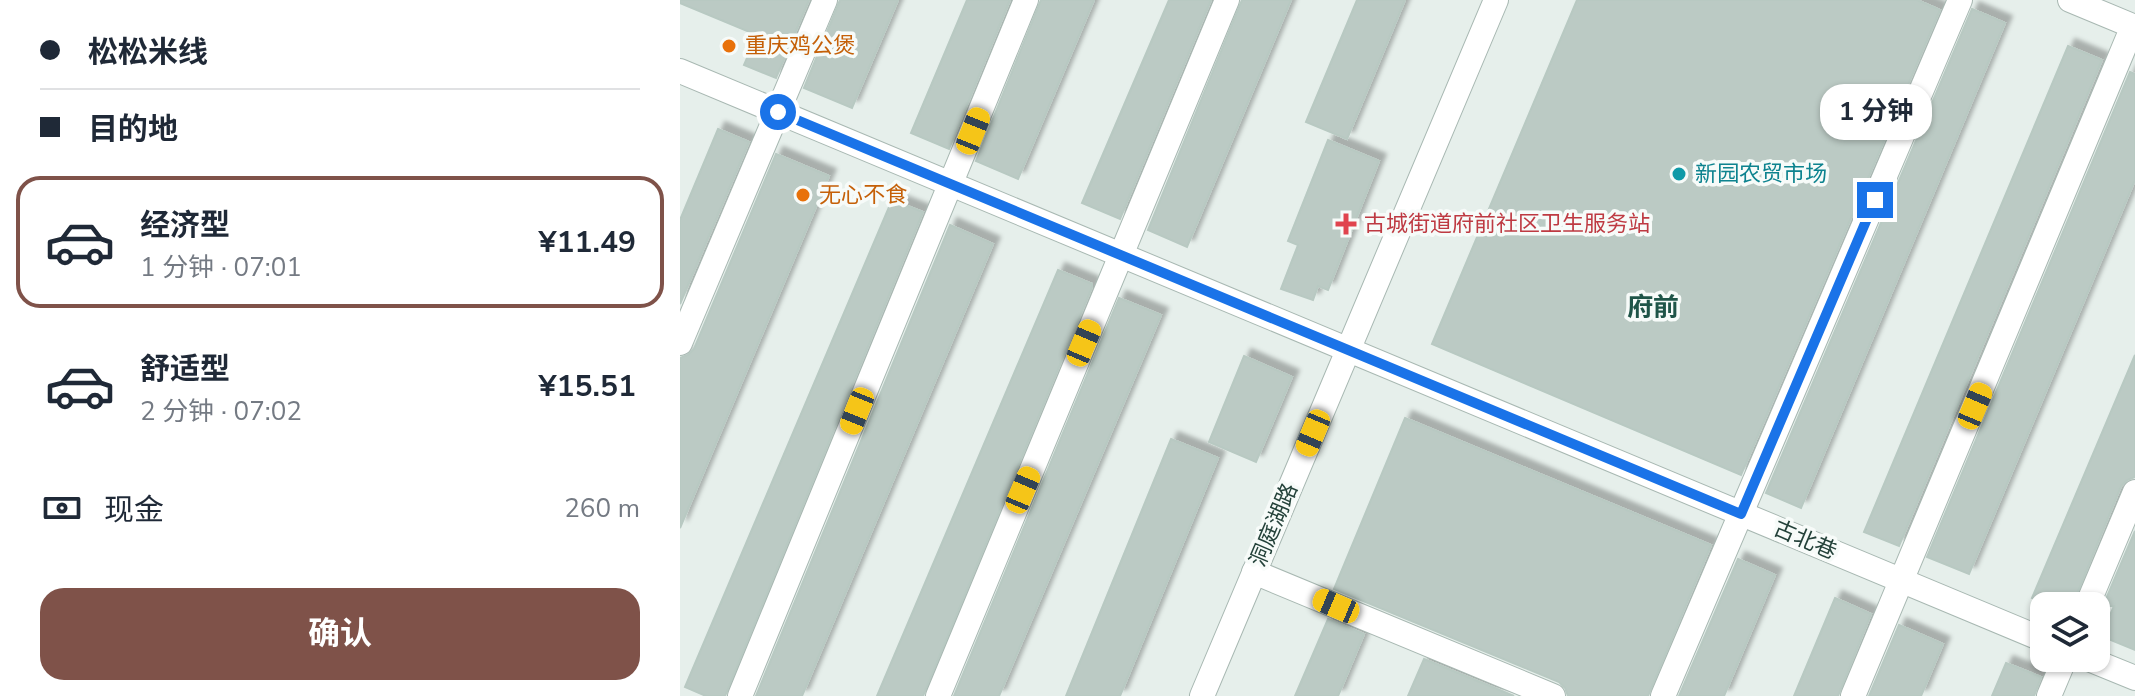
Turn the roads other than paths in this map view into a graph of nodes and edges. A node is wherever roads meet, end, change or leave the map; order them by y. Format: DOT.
graph roads {
  1 [pos="825,0"];
  2 [pos="1026,0"];
  3 [pos="1227,0"];
  4 [pos="1496,0"];
  5 [pos="1960,0"];
  6 [pos="2070,0"];
  7 [pos="2134,27"];
  8 [pos="680,71"];
  9 [pos="778,112"];
  10 [pos="951,184"];
  11 [pos="1121,255"];
  12 [pos="680,343"];
  13 [pos="1348,350"];
  14 [pos="2135,492"];
  15 [pos="1741,514"];
  16 [pos="1254,572"];
  17 [pos="1901,581"];
  18 [pos="2093,592"];
  19 [pos="2030,634"];
  20 [pos="2110,668"];
  21 [pos="2059,672"];
  22 [pos="2135,678"];
  23 [pos="740,696"];
  24 [pos="938,696"];
  25 [pos="1202,696"];
  26 [pos="1553,696"];
  27 [pos="1663,696"];
  28 [pos="1853,696"];
  29 [pos="2049,696"];
  1 -- 9 [label="street"];
  2 -- 10 [label="street"];
  3 -- 11 [label="street"];
  4 -- 13 [label="street, 洞庭湖路"];
  5 -- 15 [label="street"];
  6 -- 7 [label="street"];
  7 -- 17 [label="street"];
  8 -- 9 [label="street, 古北巷"];
  9 -- 10 [label="street, 古北巷"];
  9 -- 12 [label="street"];
  10 -- 11 [label="street, 古北巷"];
  10 -- 23 [label="street"];
  11 -- 13 [label="street, 古北巷"];
  11 -- 24 [label="street"];
  13 -- 15 [label="street, 古北巷"];
  13 -- 16 [label="street, 洞庭湖路"];
  14 -- 18 [label="street"];
  15 -- 17 [label="street, 古北巷"];
  15 -- 27 [label="street"];
  16 -- 25 [label="street, 洞庭湖路"];
  16 -- 26 [label="street"];
  17 -- 19 [label="street, 古北巷"];
  17 -- 28 [label="street"];
  20 -- 22 [label="street"];
  21 -- 29 [label="street"];
}
